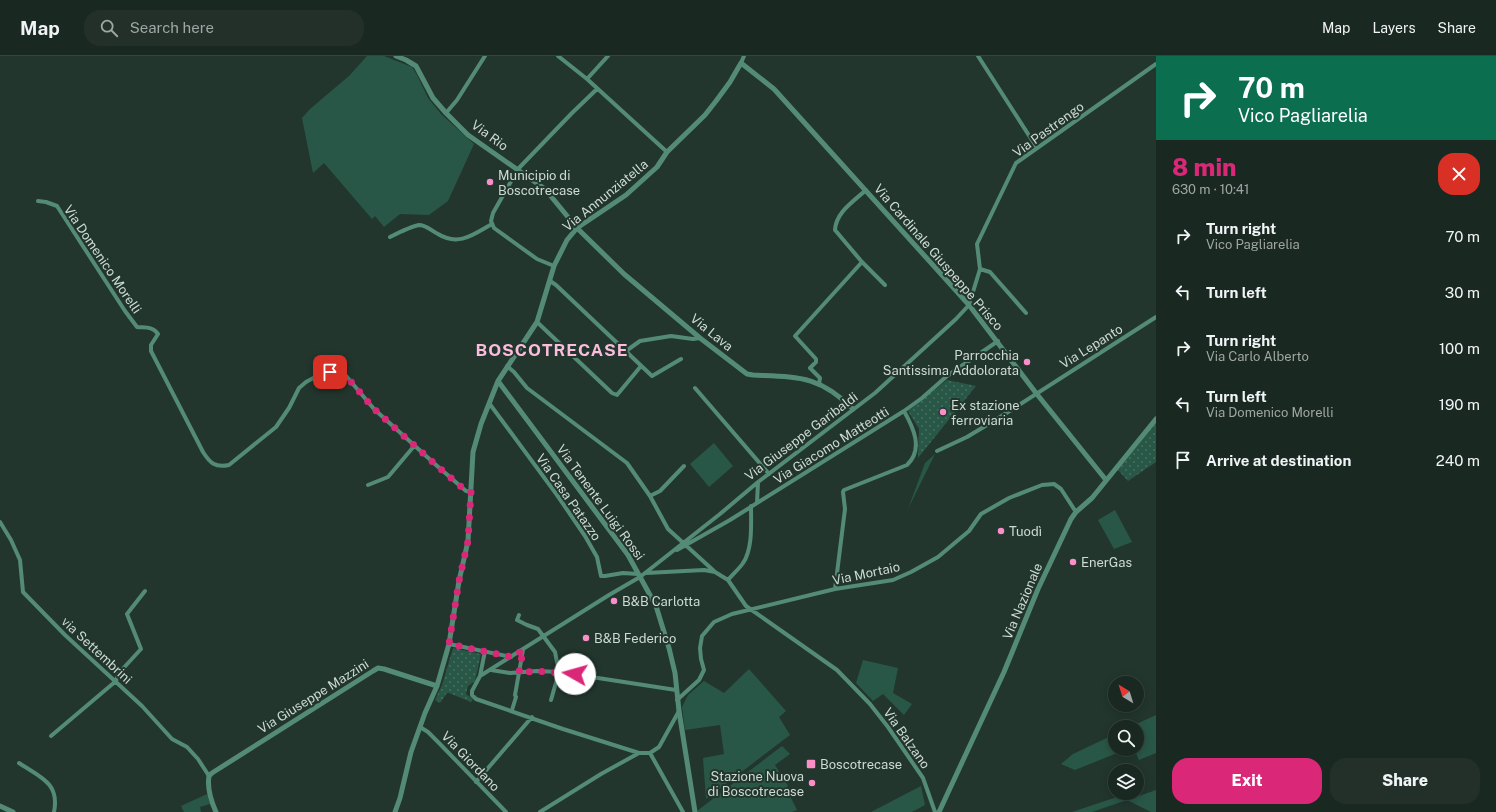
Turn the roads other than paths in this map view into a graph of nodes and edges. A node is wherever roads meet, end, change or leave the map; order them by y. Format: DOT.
graph roads {
  1 [pos="396,56"];
  2 [pos="485,56"];
  3 [pos="558,56"];
  4 [pos="608,56"];
  5 [pos="744,56"];
  6 [pos="978,56"];
  7 [pos="741,63"];
  8 [pos="1156,64"];
  9 [pos="587,79"];
  10 [pos="597,89"];
  11 [pos="446,113"];
  12 [pos="1037,148"];
  13 [pos="667,152"];
  14 [pos="518,169"];
  15 [pos="866,190"];
  16 [pos="38,201"];
  17 [pos="492,224"];
  18 [pos="577,228"];
  19 [pos="390,237"];
  20 [pos="862,262"];
  21 [pos="554,266"];
  22 [pos="980,269"];
  23 [pos="550,281"];
  24 [pos="885,285"];
  25 [pos="969,305"];
  26 [pos="1026,313"];
  27 [pos="1156,316"];
  28 [pos="536,322"];
  29 [pos="700,338"];
  30 [pos="998,341"];
  31 [pos="626,352"];
  32 [pos="681,359"];
  33 [pos="506,366"];
  34 [pos="641,366"];
  35 [pos="498,381"];
  36 [pos="819,384"];
  37 [pos="695,388"];
  38 [pos="1036,393"];
  39 [pos="488,403"];
  40 [pos="853,409"];
  41 [pos="904,411"];
  42 [pos="1156,419"];
  43 [pos="415,445"];
  44 [pos="937,451"];
  45 [pos="684,466"];
  46 [pos="769,474"];
  47 [pos="1106,480"];
  48 [pos="758,482"];
  49 [pos="368,485"];
  50 [pos="471,492"];
  51 [pos="650,496"];
  52 [pos="757,503"];
  53 [pos="751,506"];
  54 [pos="1076,512"];
  55 [pos="0,522"];
  56 [pos="685,545"];
  57 [pos="715,572"];
  58 [pos="645,573"];
  59 [pos="639,576"];
  60 [pos="728,580"];
  61 [pos="835,589"];
  62 [pos="145,591"];
  63 [pos="752,610"];
  64 [pos="519,615"];
  65 [pos="544,636"];
  66 [pos="449,644"];
  67 [pos="523,650"];
  68 [pos="485,651"];
  69 [pos="512,657"];
  70 [pos="491,670"];
  71 [pos="559,672"];
  72 [pos="519,673"];
  73 [pos="480,676"];
  74 [pos="116,681"];
  75 [pos="438,686"];
  76 [pos="676,690"];
  77 [pos="551,700"];
  78 [pos="678,700"];
  79 [pos="512,710"];
  80 [pos="679,711"];
  81 [pos="532,718"];
  82 [pos="420,727"];
  83 [pos="51,736"];
  84 [pos="639,753"];
  85 [pos="650,753"];
  86 [pos="19,763"];
  87 [pos="209,776"];
  88 [pos="476,782"];
  89 [pos="0,806"];
  90 [pos="13,812"];
  91 [pos="54,812"];
  92 [pos="216,812"];
  93 [pos="395,812"];
  94 [pos="506,812"];
  95 [pos="540,812"];
  96 [pos="683,812"];
  97 [pos="695,812"];
  98 [pos="935,812"];
  99 [pos="939,812"];
  1 -- 11 [label="street, Via Rio"];
  2 -- 11 [label="street"];
  3 -- 9 [label="street"];
  4 -- 9 [label="street"];
  5 -- 7 [label="street"];
  6 -- 12 [label="street"];
  7 -- 13 [label="street, Via Annunziatella"];
  7 -- 15 [label="street, Via Cardinale Giuspeppe Prisco"];
  8 -- 12 [label="street, Via Pastrengo"];
  9 -- 10 [label="street"];
  10 -- 13 [label="street"];
  10 -- 14 [label="street"];
  11 -- 14 [label="street, Via Rio"];
  12 -- 22 [label="street, Via Pastrengo"];
  13 -- 18 [label="street, Via Annunziatella"];
  14 -- 17 [label="street"];
  14 -- 18 [label="street, Via Rio"];
  15 -- 20 [label="street"];
  15 -- 25 [label="street, Via Cardinale Giuspeppe Prisco"];
  16 -- 43 [label="street, Via Domenico Morelli"];
  17 -- 19 [label="street"];
  17 -- 21 [label="street"];
  18 -- 21 [label="street, Via Annunziatella"];
  18 -- 29 [label="street, Via Lava"];
  20 -- 24 [label="street"];
  20 -- 36 [label="street"];
  21 -- 23 [label="street, Via Annunziatella"];
  22 -- 25 [label="street, Via Pastrengo"];
  22 -- 26 [label="street"];
  23 -- 28 [label="street, Via Annunziatella"];
  23 -- 31 [label="street"];
  25 -- 30 [label="street, Via Cardinale Giuspeppe Prisco"];
  25 -- 40 [label="street, Via Giuseppe Garibaldi"];
  27 -- 38 [label="street, Via Lepanto"];
  28 -- 33 [label="street, Via Annunziatella"];
  28 -- 34 [label="street"];
  29 -- 31 [label="street"];
  29 -- 36 [label="street, Via Lava"];
  30 -- 38 [label="street, Via Cardinale Giuspeppe Prisco"];
  30 -- 41 [label="street, Via Giacomo Matteotti"];
  31 -- 34 [label="street"];
  32 -- 34 [label="street"];
  33 -- 35 [label="street, Via Annunziatella"];
  33 -- 51 [label="street"];
  35 -- 39 [label="street, Via Annunziatella"];
  35 -- 59 [label="street, Via Tenente Luigi Rossi"];
  36 -- 40 [label="street, Via Lava"];
  37 -- 46 [label="street"];
  38 -- 44 [label="street, Via Lepanto"];
  38 -- 47 [label="street, Via Cardinale Giuspeppe Prisco"];
  39 -- 50 [label="street, Via Annunziatella"];
  39 -- 59 [label="street, Via Casa Patazzo"];
  40 -- 46 [label="street, Via Giuseppe Garibaldi"];
  41 -- 52 [label="street, Via Giacomo Matteotti"];
  41 -- 61 [label="street"];
  42 -- 47 [label="street, Via Nazionale"];
  43 -- 49 [label="street"];
  43 -- 50 [label="street, Via Domenico Morelli"];
  45 -- 51 [label="street"];
  46 -- 48 [label="street, Via Giuseppe Garibaldi"];
  47 -- 54 [label="street, Via Nazionale"];
  48 -- 52 [label="street"];
  48 -- 56 [label="street, Via Giuseppe Garibaldi"];
  50 -- 66 [label="street, Via Annunziatella"];
  51 -- 56 [label="street"];
  52 -- 53 [label="street, Via Giacomo Matteotti"];
  53 -- 56 [label="street, Via Giacomo Matteotti"];
  53 -- 60 [label="street"];
  54 -- 61 [label="street, Via Mortaio"];
  54 -- 99 [label="street, Via Nazionale"];
  55 -- 74 [label="street, via Settembrini"];
  56 -- 57 [label="street"];
  56 -- 58 [label="street, Via Giacomo Matteotti"];
  57 -- 58 [label="street"];
  57 -- 60 [label="street"];
  58 -- 59 [label="street"];
  59 -- 65 [label="street"];
  59 -- 76 [label="street, Via Tenente Luigi Rossi"];
  60 -- 63 [label="street, Via Balzano"];
  61 -- 63 [label="street, Via Mortaio"];
  62 -- 74 [label="street"];
  63 -- 78 [label="street, Via Mortaio"];
  63 -- 98 [label="street, Via Balzano"];
  64 -- 65 [label="street"];
  65 -- 67 [label="street"];
  65 -- 71 [label="street"];
  66 -- 68 [label="street"];
  66 -- 75 [label="street, Via Annunziatella"];
  67 -- 69 [label="street"];
  67 -- 72 [label="street"];
  68 -- 69 [label="street"];
  68 -- 73 [label="street"];
  69 -- 70 [label="street"];
  70 -- 72 [label="street"];
  70 -- 73 [label="street"];
  71 -- 72 [label="street"];
  71 -- 76 [label="street"];
  71 -- 77 [label="street"];
  72 -- 79 [label="street"];
  73 -- 79 [label="street"];
  74 -- 83 [label="street"];
  74 -- 87 [label="street, via Settembrini"];
  75 -- 82 [label="street, Via Annunziatella"];
  75 -- 87 [label="street, Via Giuseppe Mazzini"];
  76 -- 78 [label="street, Via Tenente Luigi Rossi"];
  78 -- 80 [label="street, Via Tenente Luigi Rossi"];
  79 -- 81 [label="street"];
  80 -- 85 [label="street"];
  80 -- 97 [label="street, Via Tenente Luigi Rossi"];
  81 -- 84 [label="street"];
  81 -- 88 [label="street"];
  82 -- 88 [label="street, Via Giordano"];
  82 -- 93 [label="street, Via Annunziatella"];
  84 -- 85 [label="street"];
  84 -- 95 [label="street"];
  85 -- 96 [label="street"];
  86 -- 91 [label="street"];
  87 -- 92 [label="street"];
  88 -- 94 [label="street, Via Giordano"];
  89 -- 90 [label="street"];
}
